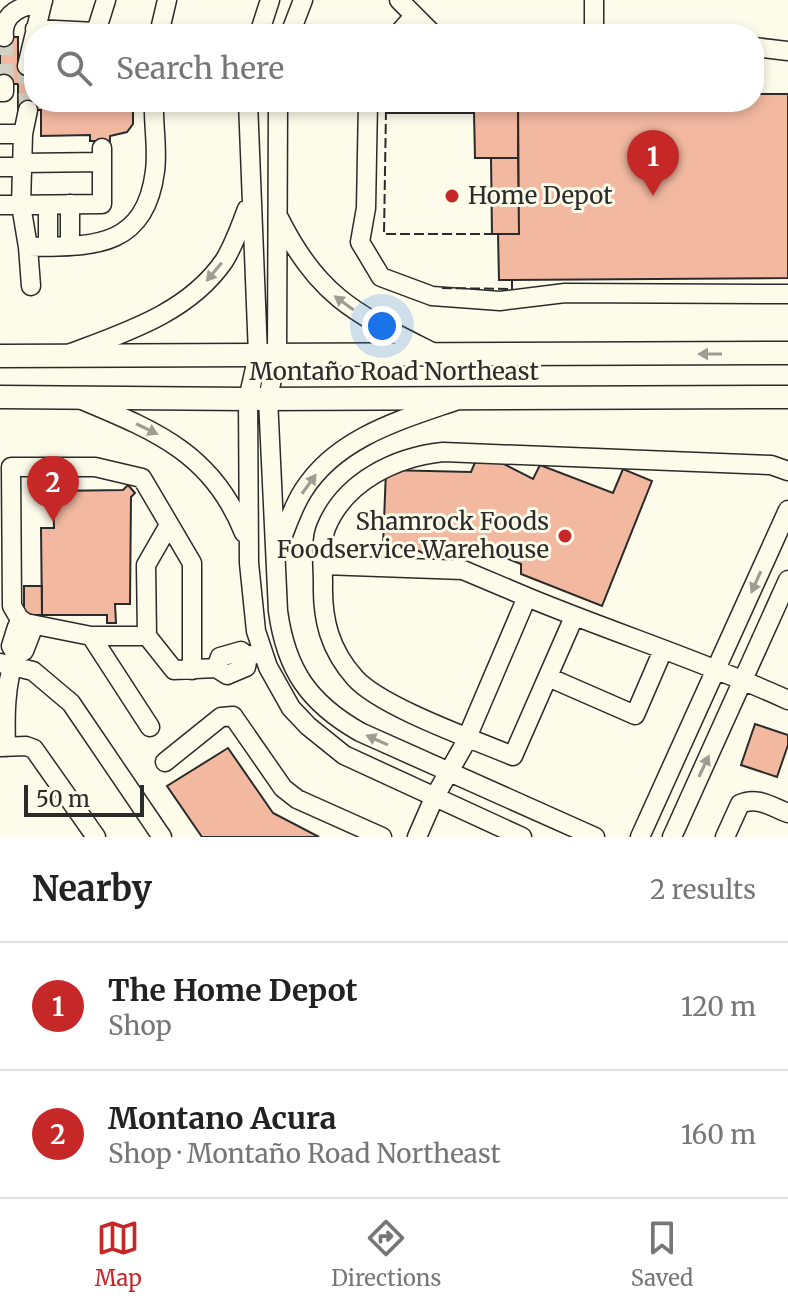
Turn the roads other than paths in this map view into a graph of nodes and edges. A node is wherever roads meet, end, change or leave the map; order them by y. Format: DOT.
graph roads {
  1 [pos="19,0"];
  2 [pos="43,0"];
  3 [pos="106,0"];
  4 [pos="167,0"];
  5 [pos="270,0"];
  6 [pos="303,0"];
  7 [pos="399,0"];
  8 [pos="594,0"];
  9 [pos="0,8"];
  10 [pos="414,16"];
  11 [pos="36,24"];
  12 [pos="98,24"];
  13 [pos="161,24"];
  14 [pos="262,24"];
  15 [pos="294,24"];
  16 [pos="407,24"];
  17 [pos="422,24"];
  18 [pos="594,24"];
  19 [pos="4,37"];
  20 [pos="764,48"];
  21 [pos="788,51"];
  22 [pos="28,112"];
  23 [pos="154,112"];
  24 [pos="248,112"];
  25 [pos="278,112"];
  26 [pos="368,112"];
  27 [pos="0,134"];
  28 [pos="23,134"];
  29 [pos="22,165"];
  30 [pos="0,167"];
  31 [pos="250,203"];
  32 [pos="70,204"];
  33 [pos="0,205"];
  34 [pos="21,205"];
  35 [pos="48,205"];
  36 [pos="277,215"];
  37 [pos="48,246"];
  38 [pos="70,246"];
  39 [pos="28,247"];
  40 [pos="31,286"];
  41 [pos="788,294"];
  42 [pos="788,353"];
  43 [pos="437,354"];
  44 [pos="267,355"];
  45 [pos="0,356"];
  46 [pos="64,356"];
  47 [pos="0,397"];
  48 [pos="75,397"];
  49 [pos="788,397"];
  50 [pos="465,398"];
  51 [pos="258,399"];
  52 [pos="6,467"];
  53 [pos="788,471"];
  54 [pos="788,510"];
  55 [pos="169,525"];
  56 [pos="248,543"];
  57 [pos="276,554"];
  58 [pos="323,565"];
  59 [pos="788,580"];
  60 [pos="527,597"];
  61 [pos="6,606"];
  62 [pos="574,617"];
  63 [pos="26,624"];
  64 [pos="91,636"];
  65 [pos="147,636"];
  66 [pos="663,650"];
  67 [pos="255,654"];
  68 [pos="9,661"];
  69 [pos="718,668"];
  70 [pos="192,670"];
  71 [pos="548,677"];
  72 [pos="743,680"];
  73 [pos="788,700"];
  74 [pos="150,727"];
  75 [pos="468,737"];
  76 [pos="3,747"];
  77 [pos="165,762"];
  78 [pos="448,772"];
  79 [pos="434,798"];
  80 [pos="788,813"];
  81 [pos="374,835"];
  82 [pos="96,837"];
  83 [pos="162,837"];
  84 [pos="417,837"];
  85 [pos="522,837"];
  86 [pos="595,837"];
  87 [pos="640,837"];
  88 [pos="672,837"];
  89 [pos="725,837"];
  1 -- 9 [label="street"];
  2 -- 11 [label="street"];
  2 -- 19 [label="street"];
  3 -- 12 [label="street"];
  4 -- 13 [label="street"];
  5 -- 14 [label="street"];
  6 -- 15 [label="street"];
  7 -- 10 [label="street"];
  8 -- 18 [label="street"];
  10 -- 16 [label="street"];
  10 -- 17 [label="street"];
  20 -- 21 [label="street"];
  22 -- 28 [label="street"];
  23 -- 38 [label="street"];
  24 -- 31 [label="street"];
  25 -- 36 [label="street"];
  26 -- 41 [label="street"];
  27 -- 28 [label="street"];
  28 -- 29 [label="street"];
  29 -- 30 [label="street"];
  29 -- 32 [label="street"];
  29 -- 34 [label="street"];
  31 -- 44 [label="street"];
  31 -- 46 [label="street, one-way"];
  32 -- 35 [label="street"];
  32 -- 38 [label="street"];
  33 -- 34 [label="street"];
  34 -- 35 [label="street"];
  34 -- 39 [label="street"];
  35 -- 37 [label="street"];
  43 -- 36 [label="street, one-way"];
  36 -- 44 [label="street"];
  37 -- 38 [label="street"];
  37 -- 39 [label="street"];
  39 -- 40 [label="street"];
  42 -- 43 [label="main road, Montaño Road Northeast, one-way"];
  43 -- 44 [label="main road, Montaño Road Northeast"];
  44 -- 46 [label="main road, Montaño Road Northeast"];
  44 -- 51 [label="street"];
  45 -- 46 [label="main road, Montaño Road Northeast"];
  47 -- 48 [label="main road, Montaño Road Northeast"];
  48 -- 51 [label="main road, Montaño Road Northeast"];
  48 -- 56 [label="street, one-way"];
  49 -- 50 [label="main road, Montaño Road Northeast"];
  50 -- 51 [label="main road, Montaño Road Northeast"];
  57 -- 50 [label="street, one-way"];
  51 -- 56 [label="street"];
  51 -- 57 [label="street"];
  52 -- 55 [label="street"];
  52 -- 61 [label="street"];
  53 -- 58 [label="street"];
  54 -- 69 [label="street, one-way"];
  55 -- 65 [label="street"];
  55 -- 70 [label="street"];
  56 -- 67 [label="street"];
  78 -- 57 [label="street, one-way"];
  58 -- 60 [label="street"];
  58 -- 75 [label="street"];
  59 -- 72 [label="street"];
  60 -- 62 [label="street"];
  60 -- 75 [label="street"];
  61 -- 63 [label="street"];
  62 -- 66 [label="street"];
  62 -- 71 [label="street"];
  63 -- 64 [label="street"];
  63 -- 68 [label="street"];
  64 -- 65 [label="street"];
  64 -- 74 [label="street"];
  65 -- 70 [label="street"];
  66 -- 69 [label="street"];
  66 -- 71 [label="street"];
  67 -- 70 [label="street"];
  67 -- 79 [label="street"];
  68 -- 76 [label="street"];
  68 -- 83 [label="street"];
  69 -- 72 [label="street"];
  69 -- 87 [label="street"];
  71 -- 75 [label="street"];
  72 -- 73 [label="street"];
  88 -- 72 [label="street, one-way"];
  75 -- 78 [label="street"];
  76 -- 82 [label="street"];
  77 -- 81 [label="street"];
  78 -- 79 [label="street"];
  78 -- 86 [label="street"];
  79 -- 84 [label="street"];
  79 -- 85 [label="street"];
  80 -- 89 [label="street"];
}
